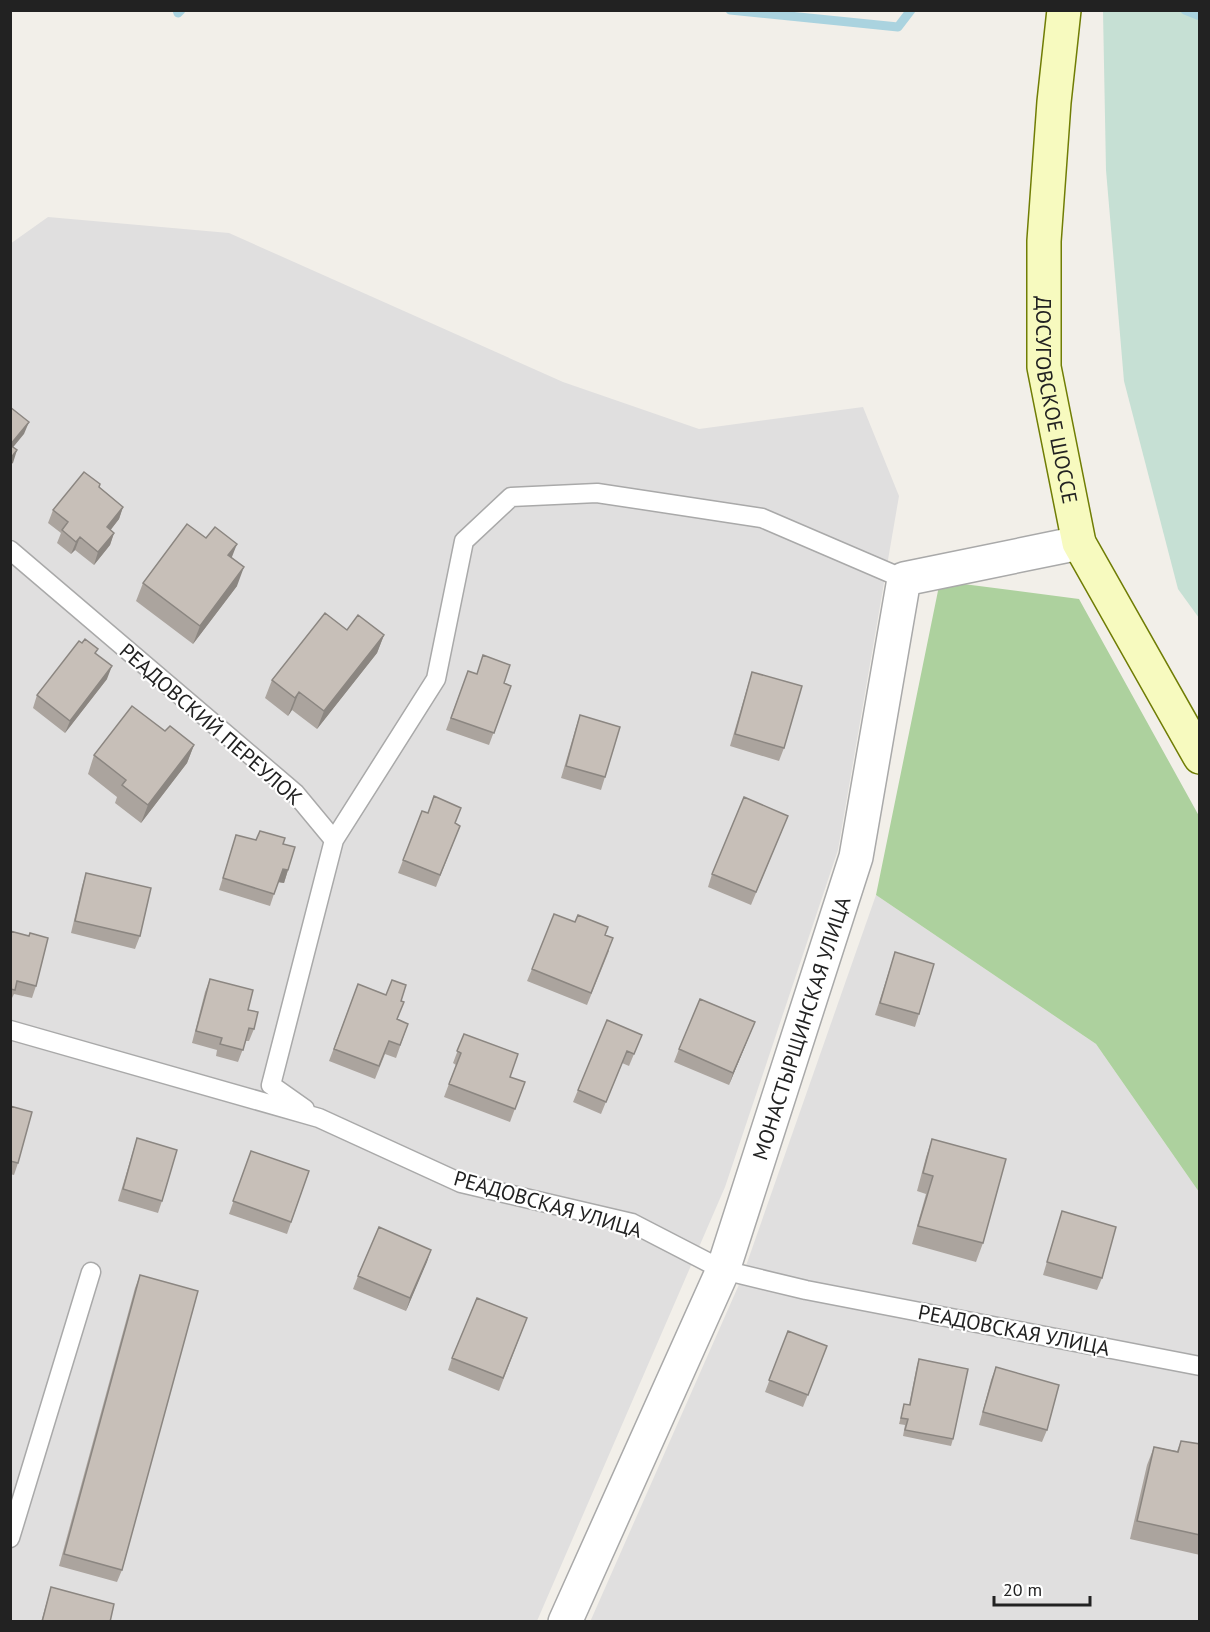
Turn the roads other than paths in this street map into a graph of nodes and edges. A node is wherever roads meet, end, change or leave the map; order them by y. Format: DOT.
graph roads {
  1 [pos="1064,10"];
  2 [pos="1079,543"];
  3 [pos="10,550"];
  4 [pos="904,579"];
  5 [pos="1200,757"];
  6 [pos="334,840"];
  7 [pos="10,1030"];
  8 [pos="319,1118"];
  9 [pos="723,1270"];
  10 [pos="91,1272"];
  11 [pos="1200,1366"];
  12 [pos="15,1506"];
  13 [pos="10,1538"];
  14 [pos="565,1622"];
  1 -- 2 [label="main road, ДОСУГОВСКОЕ ШОССЕ"];
  2 -- 4 [label="street"];
  2 -- 5 [label="main road, ДОСУГОВСКОЕ ШОССЕ"];
  3 -- 6 [label="lane, РЕАДОВСКИЙ ПЕРЕУЛОК"];
  4 -- 6 [label="lane"];
  4 -- 9 [label="street, МОНАСТЫРЩИНСКАЯ УЛИЦА"];
  6 -- 8 [label="lane"];
  7 -- 8 [label="lane, РЕАДОВСКАЯ УЛИЦА"];
  8 -- 9 [label="lane, РЕАДОВСКАЯ УЛИЦА"];
  9 -- 11 [label="lane, РЕАДОВСКАЯ УЛИЦА"];
  9 -- 14 [label="street, МОНАСТЫРЩИНСКАЯ УЛИЦА"];
  10 -- 12 [label="lane"];
  12 -- 13 [label="lane"];
}
